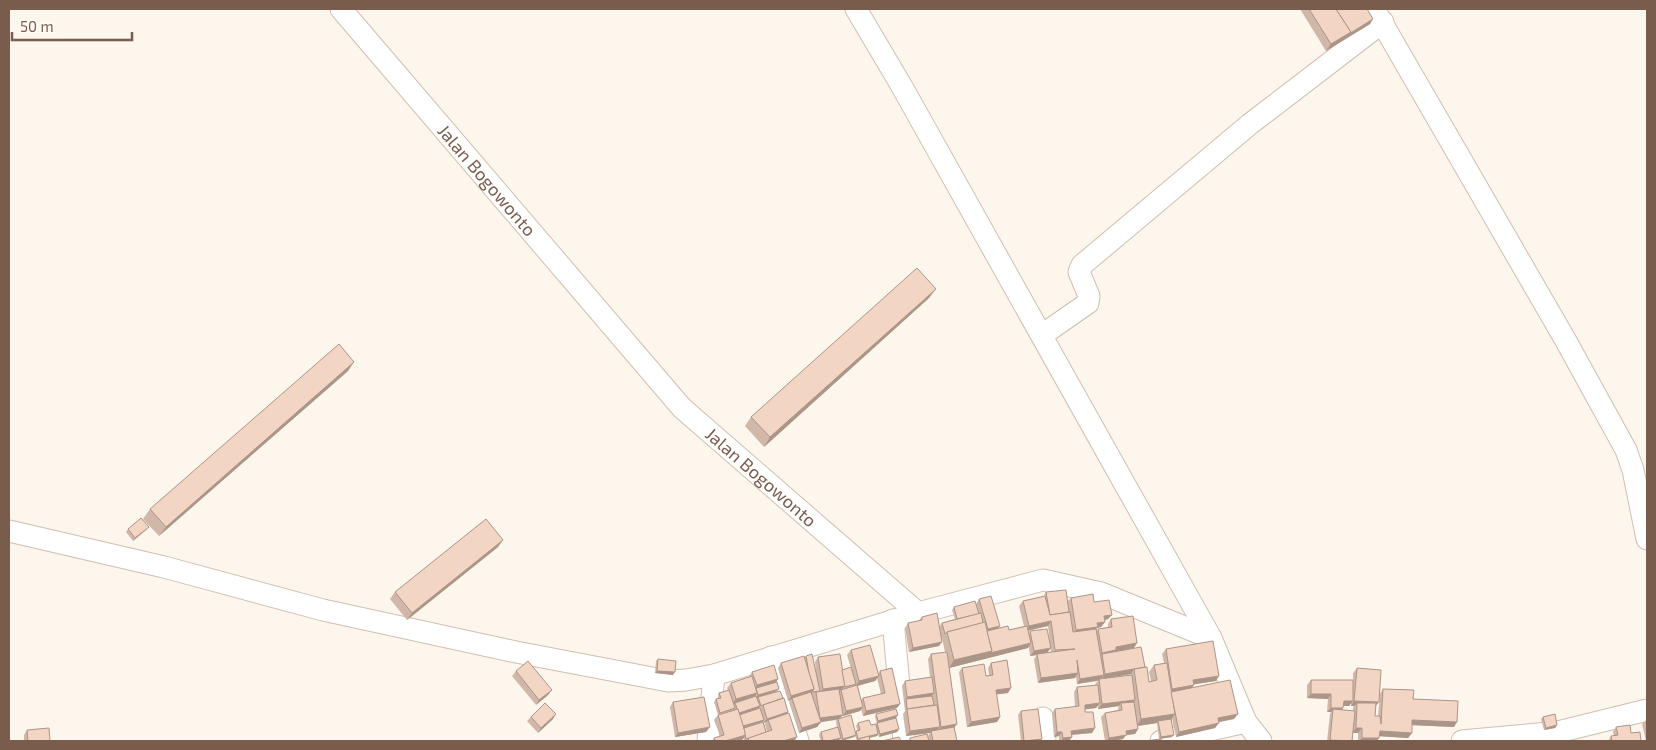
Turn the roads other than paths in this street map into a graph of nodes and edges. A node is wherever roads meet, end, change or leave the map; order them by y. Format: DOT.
graph roads {
  1 [pos="342,9"];
  2 [pos="856,9"];
  3 [pos="1378,16"];
  4 [pos="1042,335"];
  5 [pos="9,531"];
  6 [pos="1647,539"];
  7 [pos="918,612"];
  8 [pos="893,620"];
  9 [pos="1211,638"];
  10 [pos="771,657"];
  11 [pos="714,674"];
  12 [pos="1647,710"];
  13 [pos="1043,718"];
  14 [pos="1246,722"];
  15 [pos="1486,740"];
  16 [pos="708,741"];
  17 [pos="798,741"];
  18 [pos="904,741"];
  19 [pos="1045,741"];
  20 [pos="1161,741"];
  21 [pos="1261,741"];
  22 [pos="1462,741"];
  1 -- 7 [label="street, Jalan Bogowonto"];
  2 -- 4 [label="street"];
  3 -- 4 [label="street"];
  3 -- 6 [label="street"];
  4 -- 9 [label="street"];
  5 -- 11 [label="street"];
  7 -- 8 [label="street"];
  7 -- 9 [label="street"];
  8 -- 10 [label="street"];
  8 -- 18 [label="street"];
  9 -- 14 [label="street"];
  10 -- 11 [label="street"];
  10 -- 17 [label="street"];
  11 -- 16 [label="street"];
  12 -- 15 [label="street"];
  13 -- 19 [label="street"];
  14 -- 20 [label="street"];
  14 -- 21 [label="street"];
  15 -- 22 [label="street"];
}
